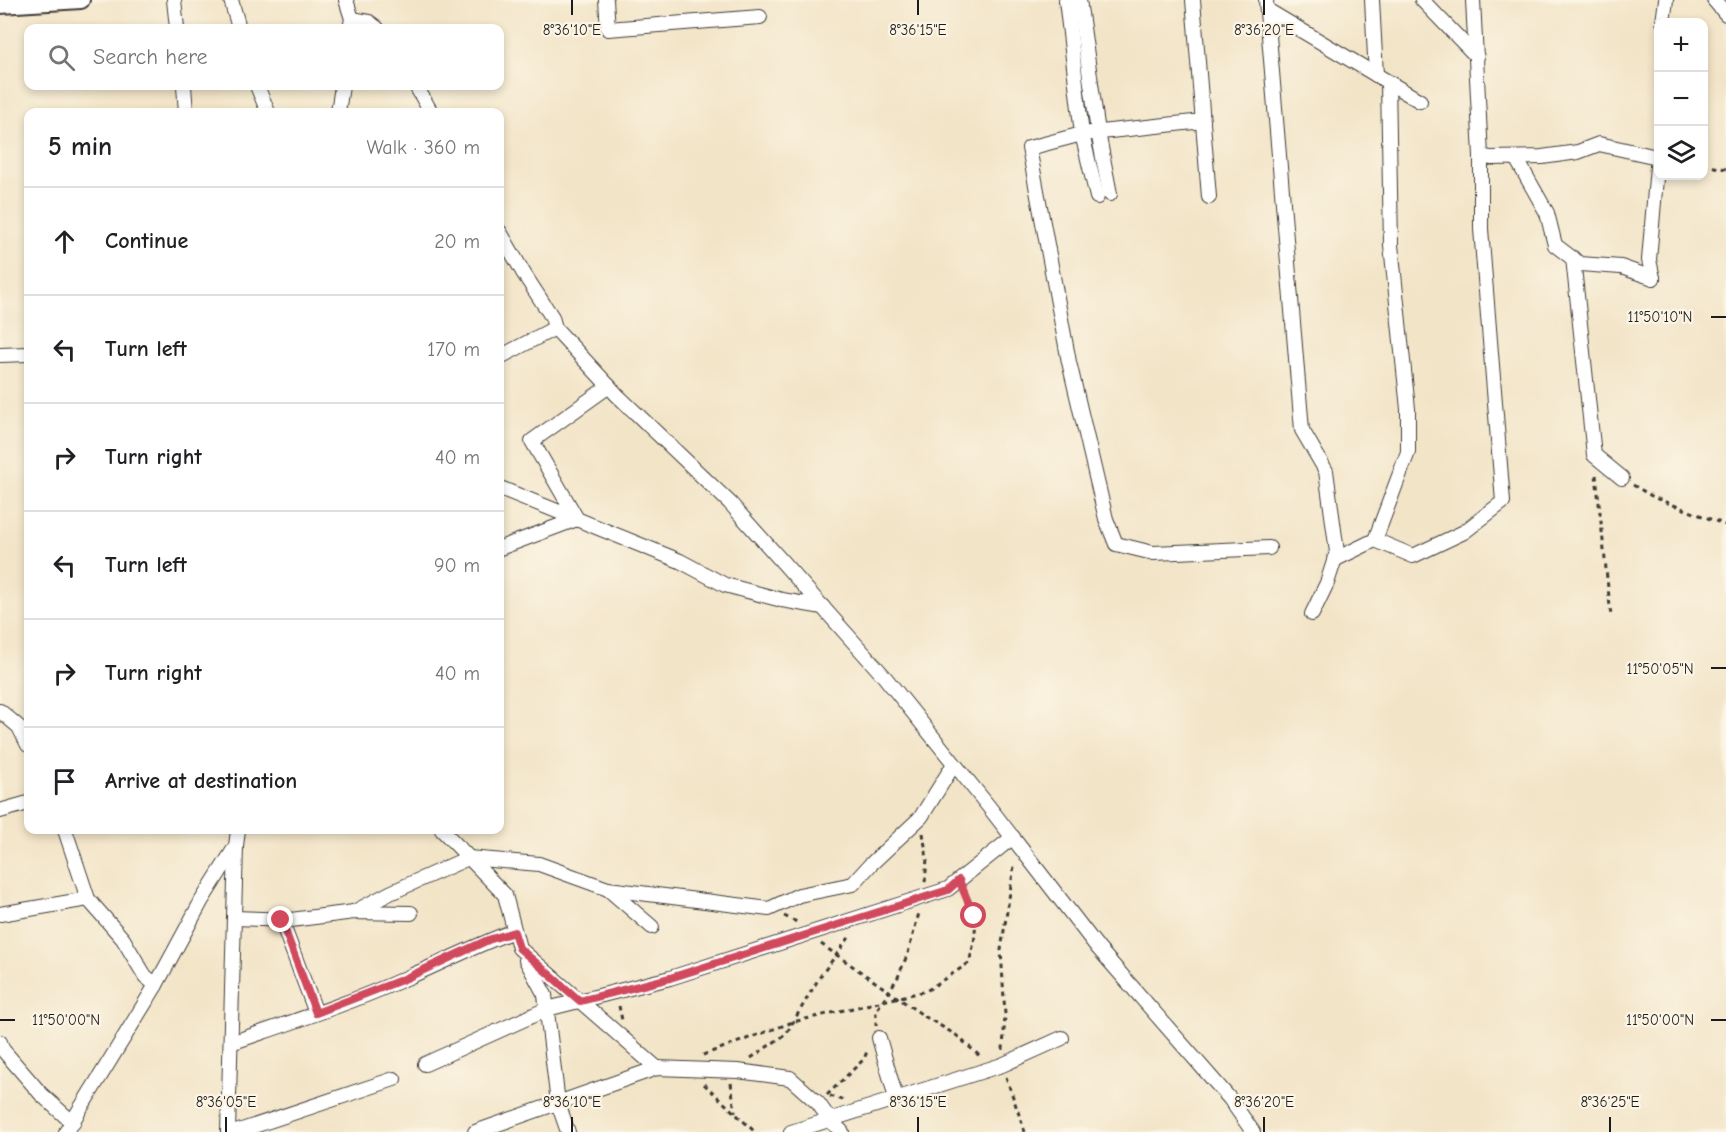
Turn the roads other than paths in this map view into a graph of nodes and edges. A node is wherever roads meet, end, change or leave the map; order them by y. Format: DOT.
graph roads {
  1 [pos="81,0"];
  2 [pos="174,0"];
  3 [pos="231,0"];
  4 [pos="346,0"];
  5 [pos="606,0"];
  6 [pos="1066,0"];
  7 [pos="1079,0"];
  8 [pos="1193,0"];
  9 [pos="1372,0"];
  10 [pos="1422,0"];
  11 [pos="1473,0"];
  12 [pos="1666,0"];
  13 [pos="1714,0"];
  14 [pos="0,5"];
  15 [pos="1267,5"];
  16 [pos="1726,14"];
  17 [pos="760,17"];
  18 [pos="1664,18"];
  19 [pos="351,23"];
  20 [pos="177,24"];
  21 [pos="238,24"];
  22 [pos="372,24"];
  23 [pos="1477,57"];
  24 [pos="1382,78"];
  25 [pos="184,90"];
  26 [pos="258,90"];
  27 [pos="341,90"];
  28 [pos="418,90"];
  29 [pos="1420,101"];
  30 [pos="186,108"];
  31 [pos="266,108"];
  32 [pos="339,108"];
  33 [pos="429,108"];
  34 [pos="1203,121"];
  35 [pos="1098,132"];
  36 [pos="1082,134"];
  37 [pos="1654,155"];
  38 [pos="1481,156"];
  39 [pos="1516,158"];
  40 [pos="1656,180"];
  41 [pos="1209,196"];
  42 [pos="504,239"];
  43 [pos="1573,258"];
  44 [pos="555,328"];
  45 [pos="24,354"];
  46 [pos="504,355"];
  47 [pos="0,356"];
  48 [pos="609,386"];
  49 [pos="1622,478"];
  50 [pos="504,490"];
  51 [pos="577,519"];
  52 [pos="1375,540"];
  53 [pos="504,546"];
  54 [pos="1269,548"];
  55 [pos="1334,560"];
  56 [pos="823,607"];
  57 [pos="1312,614"];
  58 [pos="0,711"];
  59 [pos="24,737"];
  60 [pos="954,764"];
  61 [pos="24,804"];
  62 [pos="0,811"];
  63 [pos="66,834"];
  64 [pos="238,834"];
  65 [pos="446,834"];
  66 [pos="1013,837"];
  67 [pos="236,846"];
  68 [pos="468,858"];
  69 [pos="608,889"];
  70 [pos="88,898"];
  71 [pos="354,912"];
  72 [pos="411,913"];
  73 [pos="0,914"];
  74 [pos="234,918"];
  75 [pos="281,920"];
  76 [pos="652,927"];
  77 [pos="514,932"];
  78 [pos="519,948"];
  79 [pos="156,985"];
  80 [pos="580,1001"];
  81 [pos="547,1009"];
  82 [pos="316,1013"];
  83 [pos="875,1037"];
  84 [pos="1062,1038"];
  85 [pos="0,1042"];
  86 [pos="231,1043"];
  87 [pos="425,1064"];
  88 [pos="657,1068"];
  89 [pos="394,1079"];
  90 [pos="896,1098"];
  91 [pos="558,1103"];
  92 [pos="830,1120"];
  93 [pos="70,1128"];
  94 [pos="228,1132"];
  95 [pos="236,1132"];
  96 [pos="476,1132"];
  97 [pos="568,1132"];
  98 [pos="791,1132"];
  99 [pos="842,1132"];
  100 [pos="1253,1132"];
  1 -- 14 [label="street"];
  2 -- 20 [label="street"];
  3 -- 21 [label="street"];
  4 -- 19 [label="street"];
  5 -- 17 [label="street"];
  6 -- 36 [label="street"];
  7 -- 35 [label="street"];
  8 -- 34 [label="street"];
  9 -- 24 [label="street"];
  10 -- 23 [label="street"];
  11 -- 23 [label="street"];
  12 -- 18 [label="street"];
  13 -- 16 [label="street"];
  15 -- 24 [label="street"];
  15 -- 55 [label="street"];
  19 -- 22 [label="street"];
  23 -- 38 [label="street"];
  24 -- 29 [label="street"];
  24 -- 52 [label="street"];
  25 -- 30 [label="street"];
  26 -- 31 [label="street"];
  27 -- 32 [label="street"];
  28 -- 33 [label="street"];
  34 -- 35 [label="street"];
  34 -- 41 [label="street"];
  35 -- 36 [label="street"];
  35 -- 36 [label="street"];
  36 -- 54 [label="street"];
  37 -- 39 [label="street"];
  38 -- 39 [label="street"];
  38 -- 52 [label="street"];
  39 -- 43 [label="street"];
  40 -- 43 [label="street"];
  42 -- 44 [label="street"];
  43 -- 49 [label="street"];
  44 -- 46 [label="street"];
  44 -- 48 [label="street"];
  45 -- 47 [label="street"];
  48 -- 51 [label="street"];
  48 -- 56 [label="street"];
  50 -- 51 [label="street"];
  51 -- 53 [label="street"];
  51 -- 56 [label="street"];
  52 -- 55 [label="street"];
  55 -- 57 [label="street"];
  56 -- 60 [label="street"];
  58 -- 59 [label="street"];
  60 -- 66 [label="street"];
  60 -- 69 [label="street"];
  61 -- 62 [label="street"];
  63 -- 70 [label="street"];
  64 -- 67 [label="street"];
  65 -- 68 [label="street"];
  66 -- 80 [label="street"];
  66 -- 100 [label="street"];
  67 -- 74 [label="street"];
  67 -- 79 [label="street"];
  68 -- 69 [label="street"];
  68 -- 71 [label="street"];
  68 -- 77 [label="street"];
  69 -- 76 [label="street"];
  70 -- 73 [label="street"];
  70 -- 79 [label="street"];
  71 -- 72 [label="street"];
  71 -- 75 [label="street"];
  74 -- 75 [label="street"];
  74 -- 86 [label="street"];
  75 -- 82 [label="street"];
  77 -- 78 [label="street"];
  77 -- 82 [label="street"];
  78 -- 80 [label="street"];
  78 -- 81 [label="street"];
  79 -- 93 [label="street"];
  80 -- 81 [label="street"];
  80 -- 88 [label="street"];
  81 -- 87 [label="street"];
  81 -- 91 [label="street"];
  82 -- 86 [label="street"];
  83 -- 90 [label="street"];
  84 -- 90 [label="street"];
  85 -- 93 [label="street"];
  86 -- 94 [label="street"];
  88 -- 91 [label="street"];
  88 -- 92 [label="street"];
  89 -- 95 [label="street"];
  90 -- 92 [label="street"];
  91 -- 96 [label="street"];
  91 -- 97 [label="street"];
  92 -- 98 [label="street"];
  92 -- 99 [label="street"];
}
